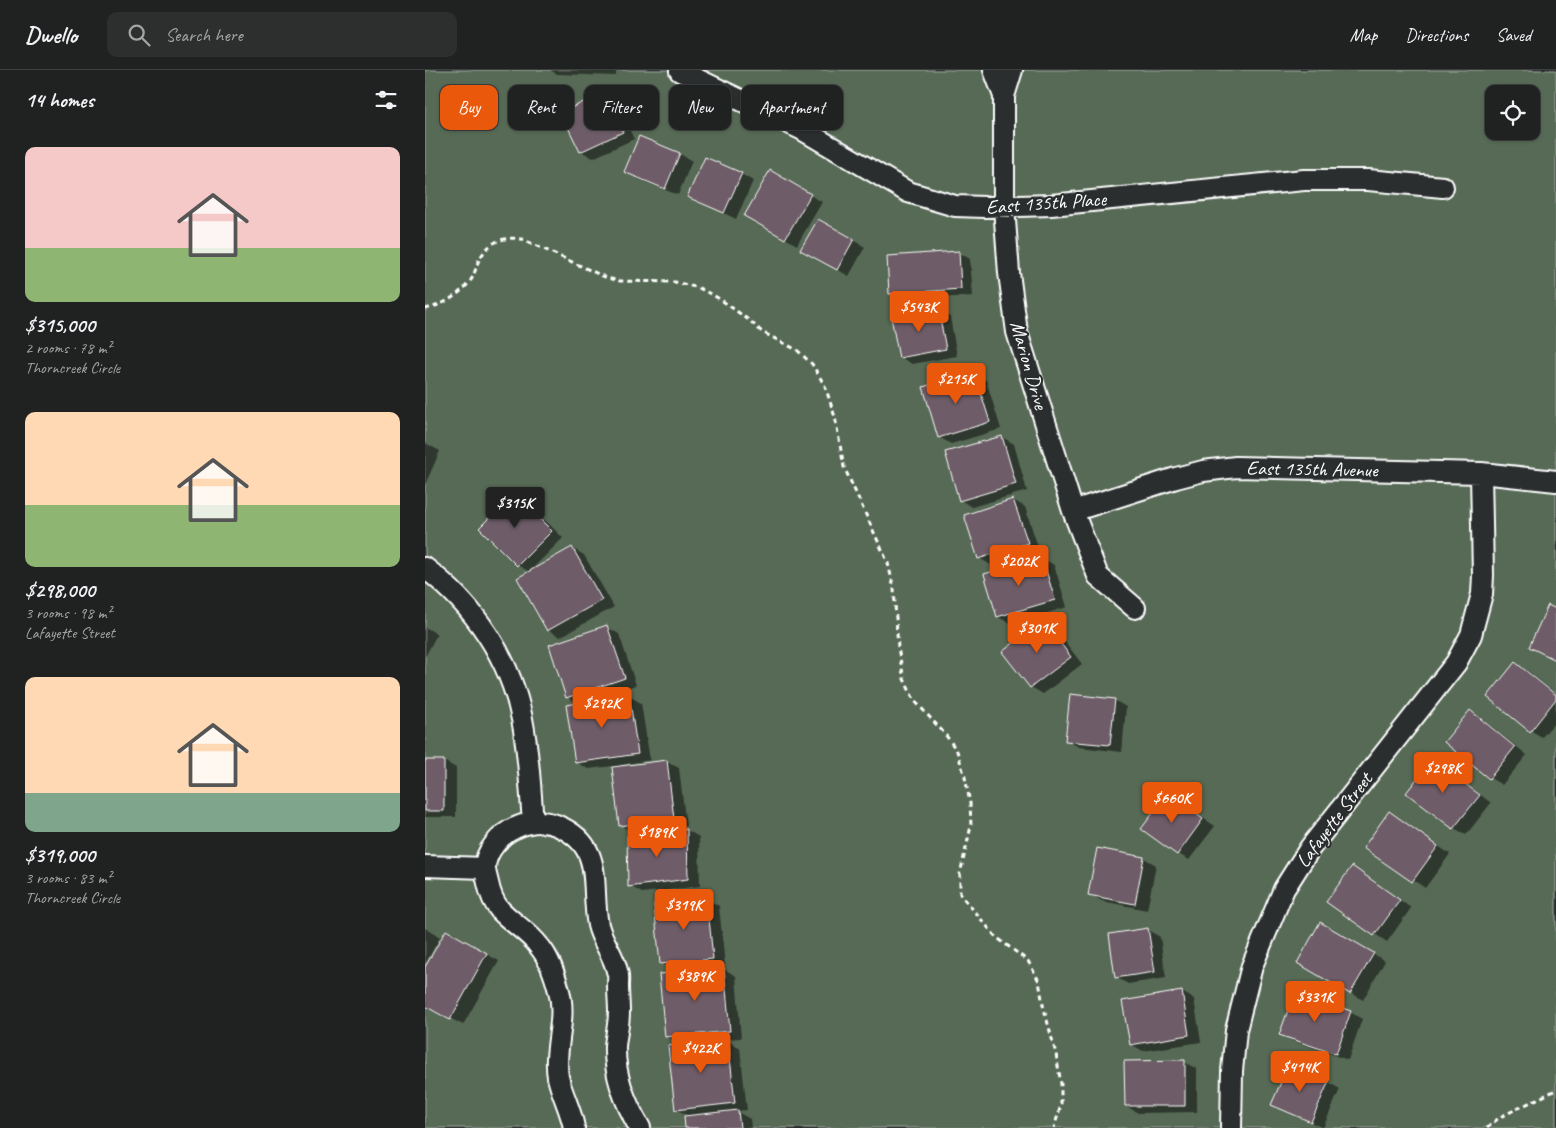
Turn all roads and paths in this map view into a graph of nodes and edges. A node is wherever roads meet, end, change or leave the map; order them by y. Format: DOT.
graph roads {
  1 [pos="993,70"];
  2 [pos="1012,70"];
  3 [pos="680,71"];
  4 [pos="1004,96"];
  5 [pos="1443,187"];
  6 [pos="1004,207"];
  7 [pos="425,309"];
  8 [pos="1481,473"];
  9 [pos="1556,481"];
  10 [pos="1073,510"];
  11 [pos="425,568"];
  12 [pos="1135,608"];
  13 [pos="533,822"];
  14 [pos="425,866"];
  15 [pos="485,868"];
  16 [pos="1556,1090"];
  17 [pos="574,1128"];
  18 [pos="640,1128"];
  19 [pos="1054,1128"];
  20 [pos="1231,1128"];
  21 [pos="1487,1128"];
  1 -- 4 [label="street, Marion Drive"];
  2 -- 4 [label="street, Marion Drive"];
  3 -- 6 [label="street, East 135th Place"];
  4 -- 6 [label="street, Marion Drive"];
  5 -- 6 [label="street, East 135th Place"];
  6 -- 10 [label="street, Marion Drive"];
  7 -- 19 [label="path"];
  8 -- 9 [label="street, East 135th Avenue"];
  8 -- 10 [label="street, East 135th Avenue"];
  8 -- 20 [label="street, Lafayette Street"];
  10 -- 12 [label="street, Marion Drive"];
  11 -- 13 [label="street"];
  13 -- 15 [label="street"];
  13 -- 18 [label="street"];
  14 -- 15 [label="street"];
  15 -- 17 [label="street"];
  16 -- 21 [label="path"];
}
